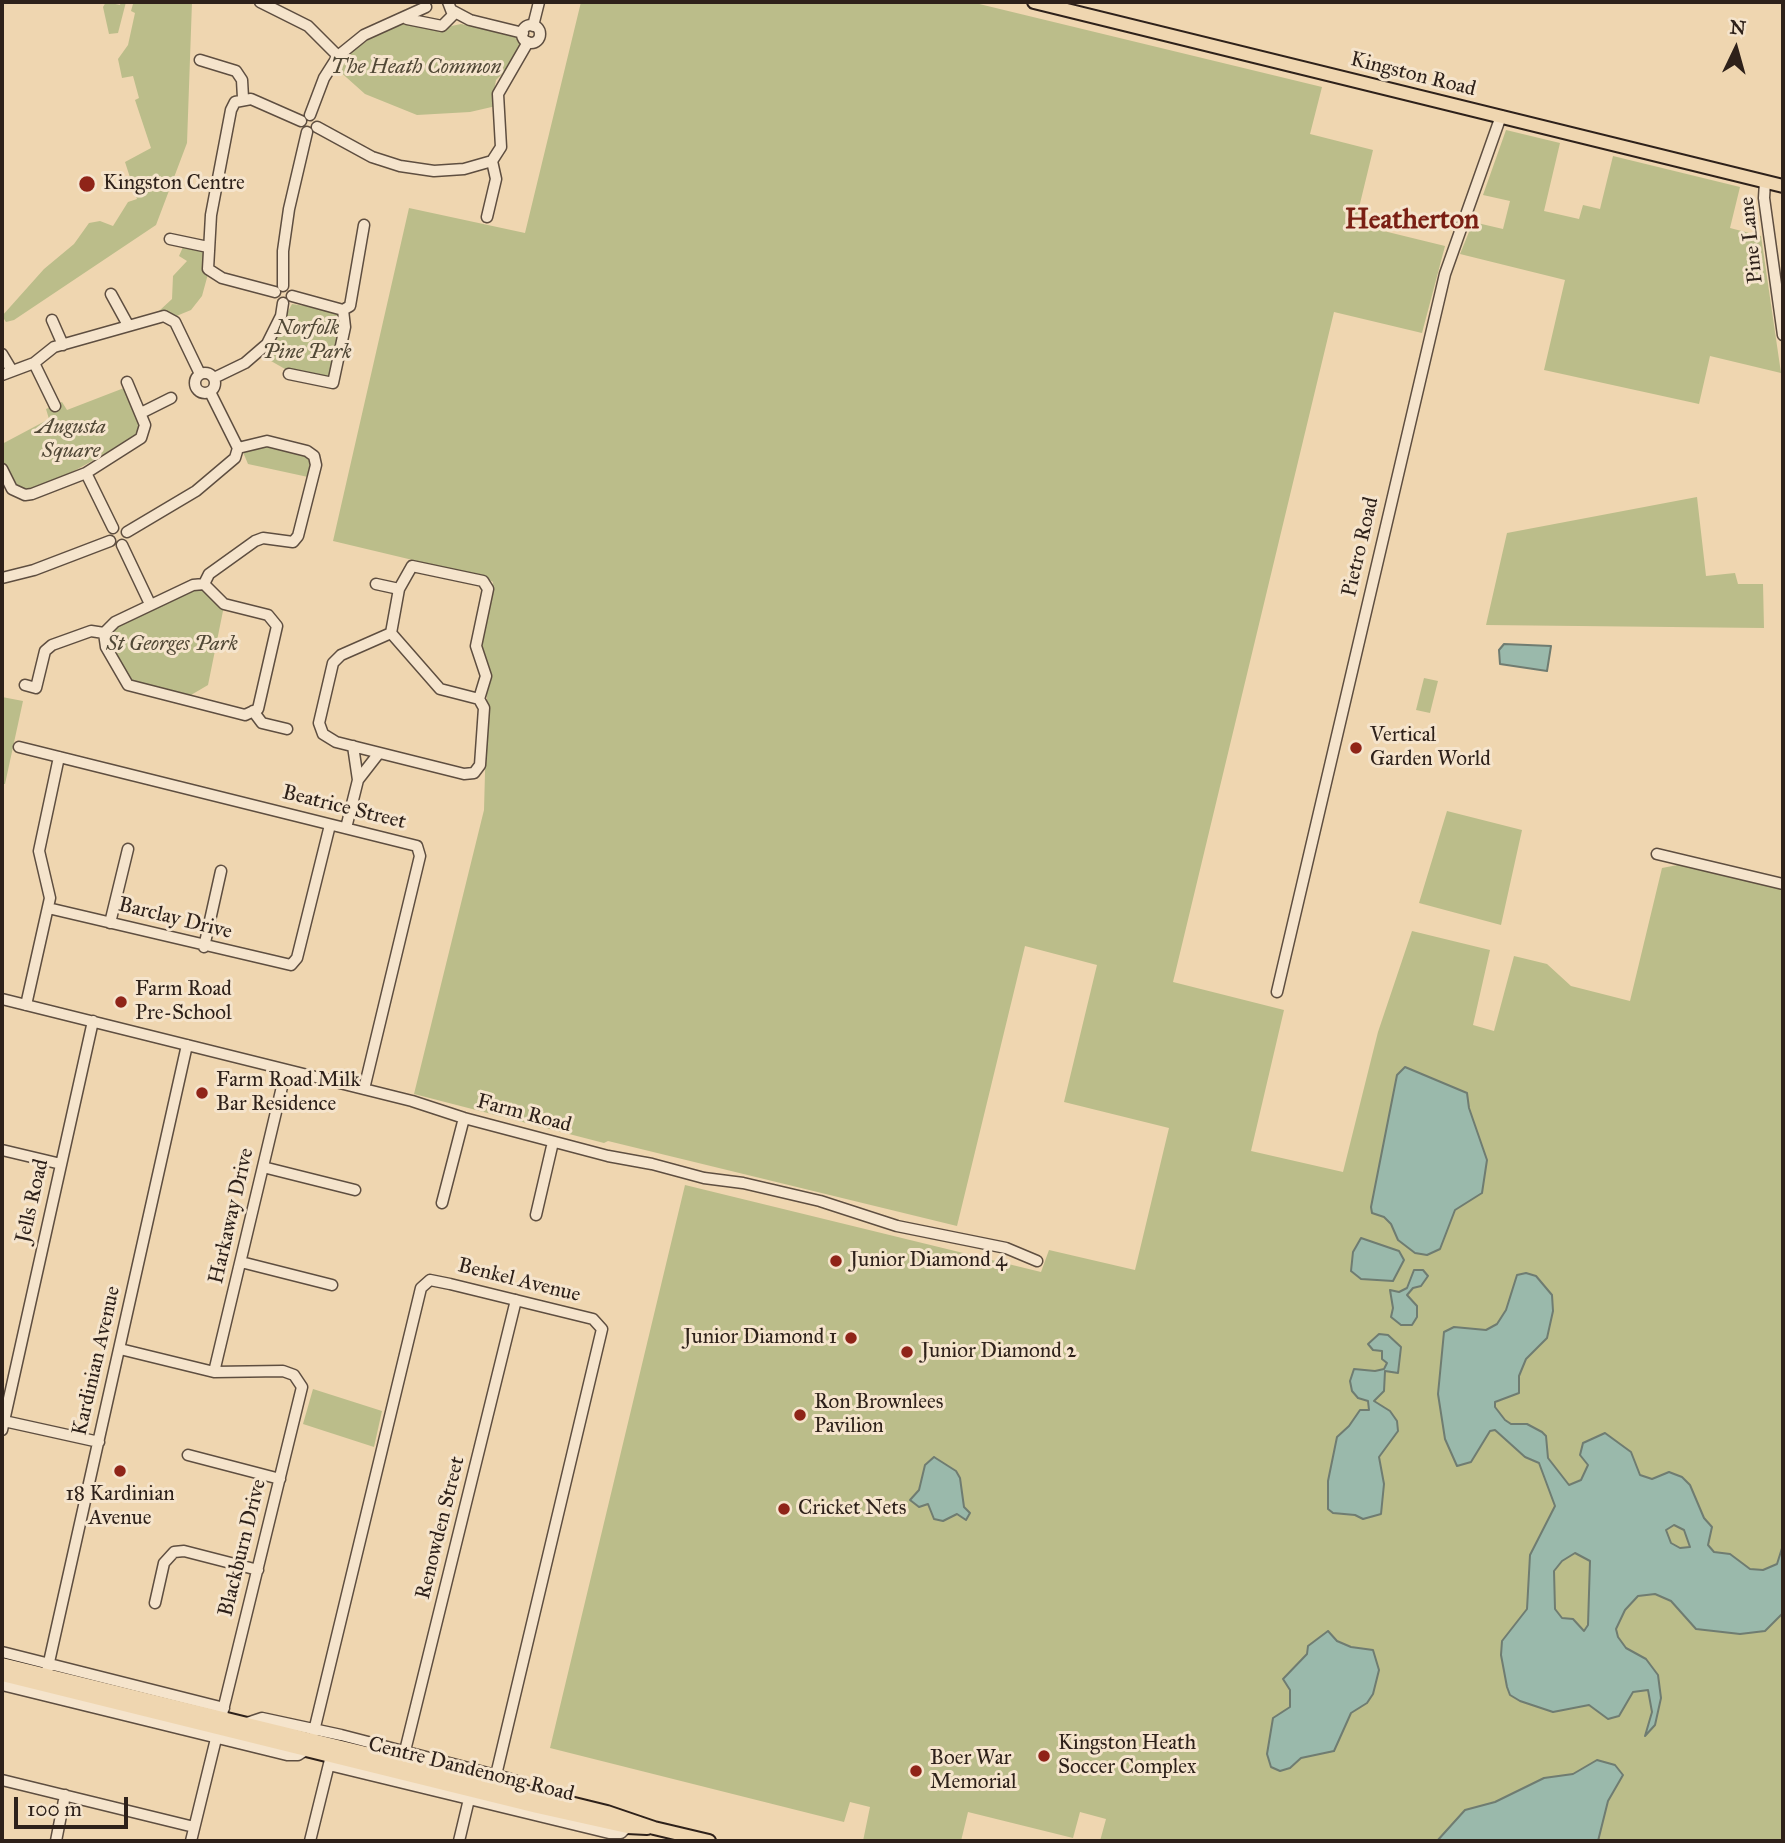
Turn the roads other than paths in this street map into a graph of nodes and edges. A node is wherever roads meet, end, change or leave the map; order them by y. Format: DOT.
graph roads {
  1 [pos="260,2"];
  2 [pos="539,2"];
  3 [pos="1034,2"];
  4 [pos="428,5"];
  5 [pos="450,11"];
  6 [pos="400,19"];
  7 [pos="428,20"];
  8 [pos="533,26"];
  9 [pos="525,37"];
  10 [pos="338,57"];
  11 [pos="201,60"];
  12 [pos="243,98"];
  13 [pos="310,115"];
  14 [pos="1502,116"];
  15 [pos="301,121"];
  16 [pos="312,130"];
  17 [pos="492,162"];
  18 [pos="1765,182"];
  19 [pos="1783,186"];
  20 [pos="487,217"];
  21 [pos="364,225"];
  22 [pos="170,239"];
  23 [pos="208,247"];
  24 [pos="279,289"];
  25 [pos="111,294"];
  26 [pos="287,300"];
  27 [pos="343,310"];
  28 [pos="52,320"];
  29 [pos="128,325"];
  30 [pos="1783,335"];
  31 [pos="63,345"];
  32 [pos="2,354"];
  33 [pos="34,363"];
  34 [pos="6,372"];
  35 [pos="200,374"];
  36 [pos="289,374"];
  37 [pos="214,378"];
  38 [pos="127,382"];
  39 [pos="210,392"];
  40 [pos="171,398"];
  41 [pos="55,406"];
  42 [pos="141,413"];
  43 [pos="238,447"];
  44 [pos="2,469"];
  45 [pos="86,473"];
  46 [pos="4,481"];
  47 [pos="113,528"];
  48 [pos="127,532"];
  49 [pos="110,541"];
  50 [pos="122,545"];
  51 [pos="2,578"];
  52 [pos="204,584"];
  53 [pos="376,584"];
  54 [pos="399,589"];
  55 [pos="150,604"];
  56 [pos="104,633"];
  57 [pos="391,633"];
  58 [pos="32,689"];
  59 [pos="479,699"];
  60 [pos="253,711"];
  61 [pos="287,729"];
  62 [pos="353,746"];
  63 [pos="19,747"];
  64 [pos="379,753"];
  65 [pos="60,757"];
  66 [pos="358,780"];
  67 [pos="330,825"];
  68 [pos="346,828"];
  69 [pos="128,849"];
  70 [pos="1657,854"];
  71 [pos="221,871"];
  72 [pos="1783,884"];
  73 [pos="48,908"];
  74 [pos="110,923"];
  75 [pos="204,947"];
  76 [pos="1277,992"];
  77 [pos="2,999"];
  78 [pos="26,1005"];
  79 [pos="93,1021"];
  80 [pos="187,1045"];
  81 [pos="286,1070"];
  82 [pos="364,1089"];
  83 [pos="464,1118"];
  84 [pos="553,1142"];
  85 [pos="2,1150"];
  86 [pos="61,1164"];
  87 [pos="263,1167"];
  88 [pos="355,1190"];
  89 [pos="442,1203"];
  90 [pos="536,1215"];
  91 [pos="1037,1261"];
  92 [pos="241,1262"];
  93 [pos="332,1285"];
  94 [pos="516,1300"];
  95 [pos="120,1349"];
  96 [pos="214,1371"];
  97 [pos="6,1387"];
  98 [pos="3,1425"];
  99 [pos="99,1442"];
  100 [pos="188,1455"];
  101 [pos="280,1479"];
  102 [pos="258,1570"];
  103 [pos="155,1603"];
  104 [pos="2,1652"];
  105 [pos="2,1664"];
  106 [pos="46,1674"];
  107 [pos="2,1675"];
  108 [pos="2,1685"];
  109 [pos="220,1723"];
  110 [pos="244,1724"];
  111 [pos="314,1731"];
  112 [pos="348,1739"];
  113 [pos="331,1756"];
  114 [pos="404,1758"];
  115 [pos="496,1775"];
  116 [pos="2,1780"];
  117 [pos="472,1790"];
  118 [pos="65,1795"];
  119 [pos="528,1795"];
  120 [pos="194,1827"];
  121 [pos="653,1835"];
  122 [pos="56,1841"];
  123 [pos="191,1841"];
  124 [pos="310,1841"];
  125 [pos="459,1841"];
  126 [pos="709,1841"];
  1 -- 10 [label="street"];
  2 -- 8 [label="street"];
  3 -- 14 [label="main road, Kingston Road"];
  4 -- 6 [label="street"];
  4 -- 7 [label="street"];
  5 -- 7 [label="street"];
  5 -- 9 [label="street"];
  6 -- 7 [label="street"];
  6 -- 10 [label="street"];
  8 -- 9 [label="street"];
  8 -- 9 [label="street"];
  9 -- 17 [label="street"];
  10 -- 13 [label="street"];
  11 -- 12 [label="street"];
  12 -- 15 [label="street"];
  12 -- 23 [label="street"];
  13 -- 15 [label="street"];
  13 -- 16 [label="street"];
  14 -- 18 [label="main road, Kingston Road"];
  14 -- 76 [label="street, Pietro Road"];
  15 -- 16 [label="street"];
  16 -- 17 [label="street"];
  16 -- 24 [label="street"];
  17 -- 20 [label="street"];
  18 -- 19 [label="main road, Kingston Road"];
  18 -- 30 [label="street, Pine Lane"];
  21 -- 27 [label="street"];
  22 -- 23 [label="street"];
  23 -- 24 [label="street"];
  24 -- 26 [label="street"];
  24 -- 26 [label="street"];
  25 -- 29 [label="street"];
  26 -- 27 [label="street"];
  26 -- 37 [label="street"];
  27 -- 36 [label="street"];
  28 -- 31 [label="street"];
  29 -- 31 [label="street"];
  29 -- 35 [label="street"];
  31 -- 33 [label="street"];
  32 -- 34 [label="street"];
  33 -- 34 [label="street"];
  33 -- 41 [label="street"];
  35 -- 37 [label="street"];
  35 -- 39 [label="street"];
  37 -- 39 [label="street"];
  38 -- 42 [label="street"];
  39 -- 43 [label="street"];
  40 -- 42 [label="street"];
  42 -- 45 [label="street"];
  43 -- 48 [label="street"];
  43 -- 52 [label="street"];
  44 -- 46 [label="street"];
  45 -- 46 [label="street"];
  45 -- 47 [label="street"];
  47 -- 48 [label="street"];
  47 -- 49 [label="street"];
  48 -- 50 [label="street"];
  49 -- 50 [label="street"];
  49 -- 51 [label="street"];
  50 -- 55 [label="street"];
  52 -- 55 [label="street"];
  52 -- 60 [label="street"];
  53 -- 54 [label="street"];
  54 -- 57 [label="street"];
  54 -- 59 [label="street"];
  55 -- 56 [label="street"];
  56 -- 58 [label="street"];
  56 -- 60 [label="street"];
  57 -- 59 [label="street"];
  57 -- 62 [label="street"];
  59 -- 64 [label="street"];
  60 -- 61 [label="street"];
  62 -- 64 [label="street"];
  62 -- 66 [label="street"];
  63 -- 65 [label="street, Beatrice Street"];
  64 -- 66 [label="street"];
  65 -- 67 [label="street, Beatrice Street"];
  65 -- 73 [label="street"];
  66 -- 68 [label="street"];
  67 -- 68 [label="street, Beatrice Street"];
  67 -- 75 [label="street, Barclay Drive"];
  68 -- 82 [label="street, Beatrice Street"];
  69 -- 74 [label="street"];
  70 -- 72 [label="street"];
  71 -- 75 [label="street"];
  73 -- 74 [label="street, Barclay Drive"];
  73 -- 78 [label="street"];
  74 -- 75 [label="street, Barclay Drive"];
  77 -- 78 [label="street, Farm Road"];
  78 -- 79 [label="street, Farm Road"];
  79 -- 80 [label="street, Farm Road"];
  79 -- 86 [label="street, Jells Road"];
  80 -- 81 [label="street, Farm Road"];
  80 -- 95 [label="street, Kardinian Avenue"];
  81 -- 82 [label="street, Farm Road"];
  81 -- 87 [label="street, Harkaway Drive"];
  82 -- 83 [label="street, Farm Road"];
  83 -- 84 [label="street, Farm Road"];
  83 -- 89 [label="street"];
  84 -- 90 [label="street"];
  84 -- 91 [label="street, Farm Road"];
  85 -- 86 [label="street"];
  86 -- 97 [label="street, Jells Road"];
  87 -- 88 [label="street"];
  87 -- 92 [label="street, Harkaway Drive"];
  92 -- 93 [label="street"];
  92 -- 96 [label="street, Harkaway Drive"];
  94 -- 111 [label="street, Benkel Avenue"];
  94 -- 114 [label="street, Renowden Street"];
  94 -- 115 [label="street, Benkel Avenue"];
  95 -- 96 [label="street"];
  95 -- 99 [label="street, Kardinian Avenue"];
  96 -- 101 [label="street, Blackburn Drive"];
  97 -- 98 [label="street, Jells Road"];
  98 -- 99 [label="street"];
  99 -- 106 [label="street, Kardinian Avenue"];
  100 -- 101 [label="street"];
  101 -- 102 [label="street, Blackburn Drive"];
  102 -- 103 [label="street"];
  102 -- 109 [label="street, Blackburn Drive"];
  104 -- 106 [label="street, Centre Dandenong Road"];
  105 -- 106 [label="main road, Centre Dandenong Road"];
  106 -- 107 [label="main road, Centre Dandenong Road"];
  106 -- 109 [label="main road, Centre Dandenong Road"];
  108 -- 109 [label="street, Centre Dandenong Road"];
  109 -- 110 [label="main road, Centre Dandenong Road"];
  109 -- 113 [label="main road, Centre Dandenong Road"];
  109 -- 120 [label="street, Blackburn Drive"];
  110 -- 111 [label="street, Centre Dandenong Road"];
  110 -- 113 [label="main road, Centre Dandenong Road"];
  111 -- 112 [label="street, Centre Dandenong Road"];
  112 -- 113 [label="street, Centre Dandenong Road"];
  112 -- 114 [label="street, Centre Dandenong Road"];
  113 -- 114 [label="main road, Centre Dandenong Road"];
  113 -- 117 [label="main road, Centre Dandenong Road"];
  113 -- 124 [label="street"];
  114 -- 115 [label="street, Centre Dandenong Road"];
  114 -- 117 [label="main road, Centre Dandenong Road"];
  115 -- 119 [label="street, Centre Dandenong Road"];
  116 -- 118 [label="street"];
  117 -- 119 [label="main road, Centre Dandenong Road"];
  117 -- 121 [label="main road, Centre Dandenong Road"];
  117 -- 125 [label="street"];
  118 -- 120 [label="street"];
  118 -- 122 [label="street"];
  119 -- 121 [label="main road, Centre Dandenong Road"];
  120 -- 123 [label="street, Blackburn Drive"];
  121 -- 126 [label="main road, Centre Dandenong Road"];
}
